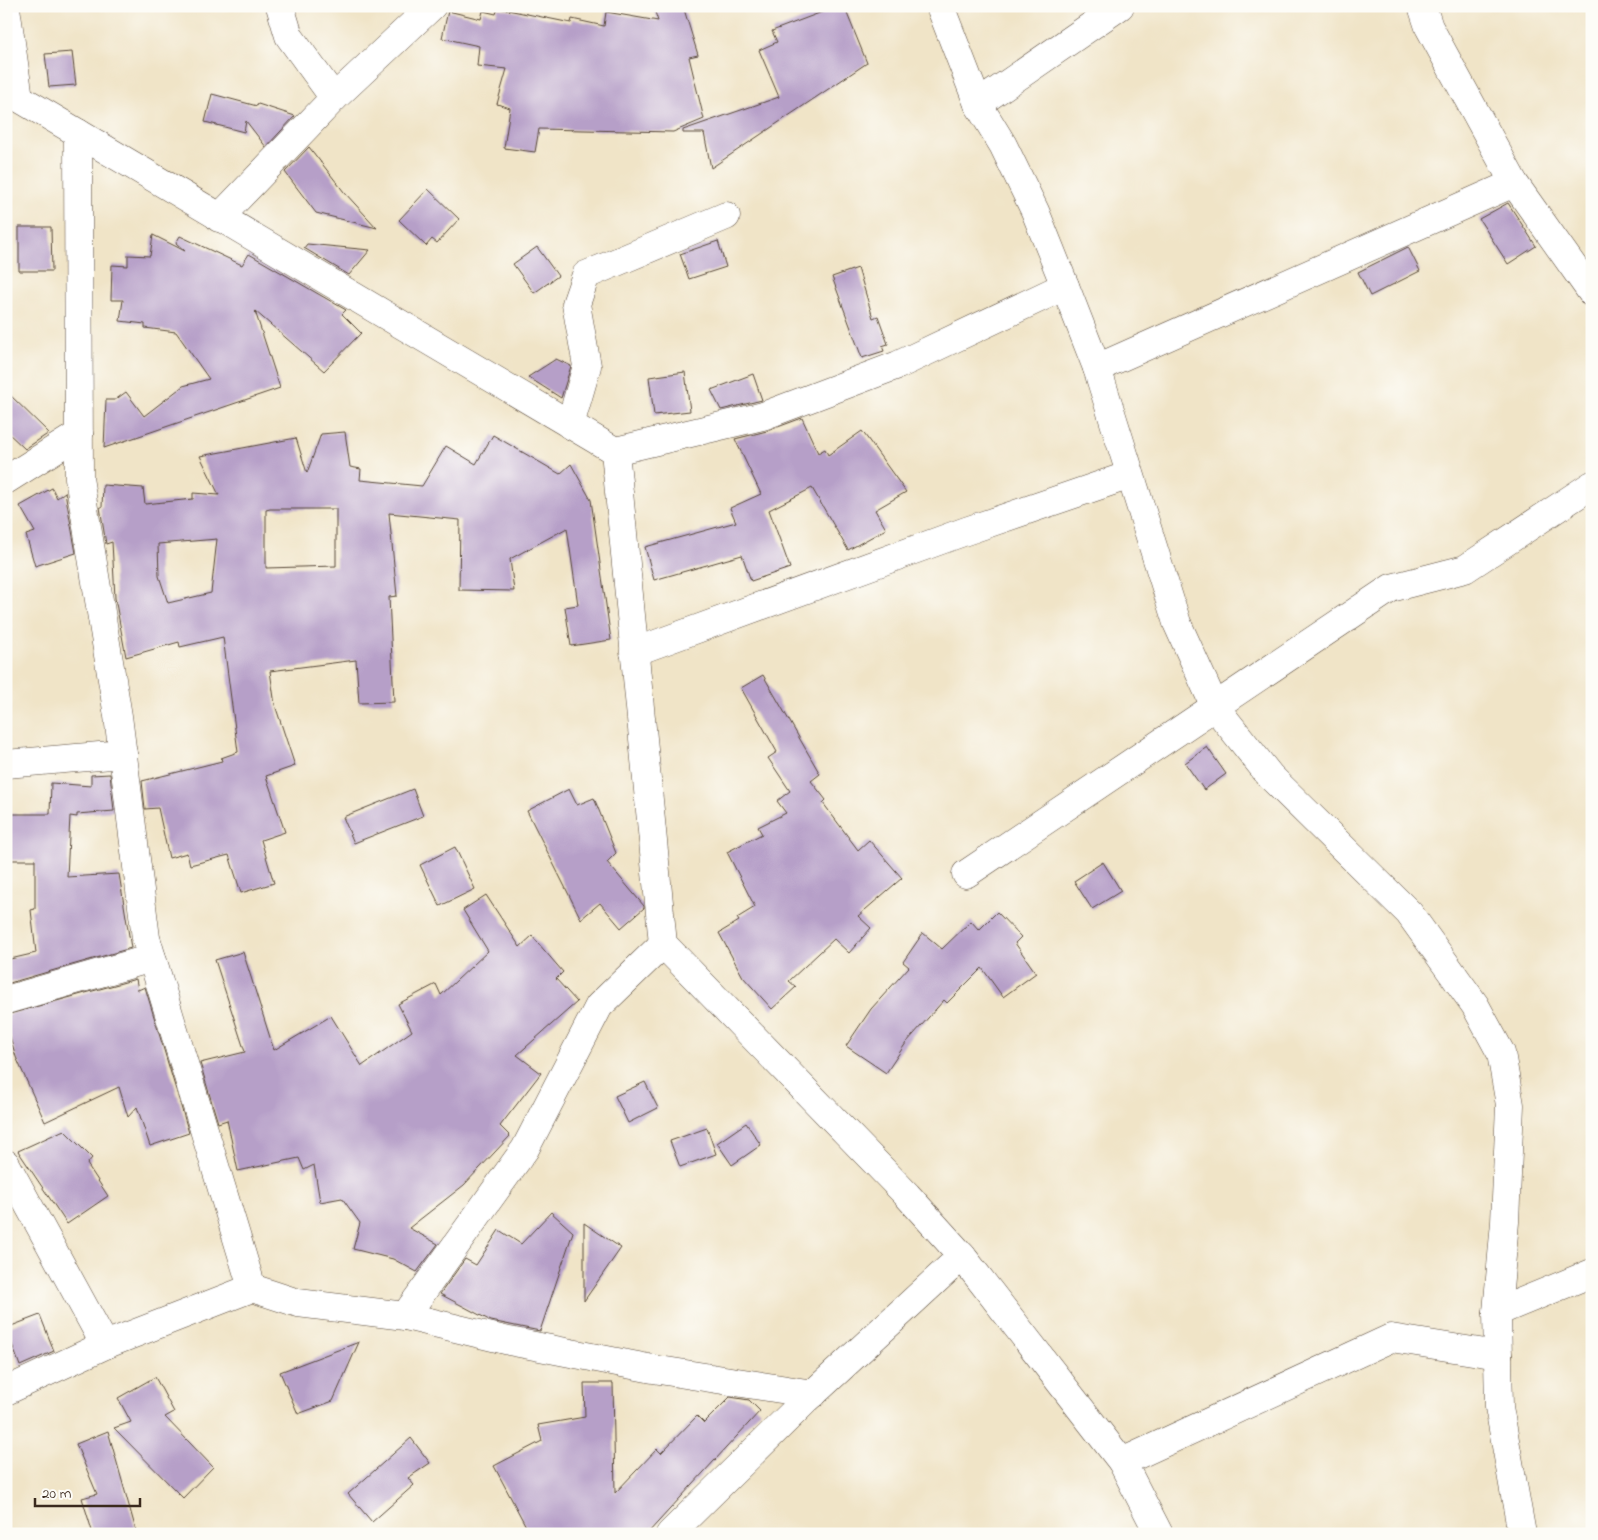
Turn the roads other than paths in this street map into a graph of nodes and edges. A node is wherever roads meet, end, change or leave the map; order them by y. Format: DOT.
graph roads {
  1 [pos="280,6"];
  2 [pos="432,6"];
  3 [pos="940,6"];
  4 [pos="1120,6"];
  5 [pos="1422,6"];
  6 [pos="6,8"];
  7 [pos="12,96"];
  8 [pos="334,98"];
  9 [pos="978,104"];
  10 [pos="78,133"];
  11 [pos="1514,183"];
  12 [pos="726,216"];
  13 [pos="219,218"];
  14 [pos="1065,286"];
  15 [pos="1592,293"];
  16 [pos="1097,368"];
  17 [pos="570,425"];
  18 [pos="79,434"];
  19 [pos="615,451"];
  20 [pos="1130,475"];
  21 [pos="6,480"];
  22 [pos="1592,485"];
  23 [pos="634,652"];
  24 [pos="1215,707"];
  25 [pos="122,754"];
  26 [pos="6,764"];
  27 [pos="966,874"];
  28 [pos="664,944"];
  29 [pos="152,958"];
  30 [pos="6,1000"];
  31 [pos="6,1164"];
  32 [pos="962,1256"];
  33 [pos="1592,1274"];
  34 [pos="252,1288"];
  35 [pos="1497,1312"];
  36 [pos="405,1316"];
  37 [pos="105,1345"];
  38 [pos="1498,1355"];
  39 [pos="6,1391"];
  40 [pos="813,1394"];
  41 [pos="1122,1462"];
  42 [pos="670,1534"];
  43 [pos="1159,1534"];
  44 [pos="1522,1534"];
  1 -- 8 [label="street"];
  2 -- 8 [label="street"];
  3 -- 9 [label="street"];
  4 -- 9 [label="street"];
  5 -- 11 [label="street"];
  6 -- 7 [label="street"];
  7 -- 10 [label="street"];
  8 -- 13 [label="street"];
  9 -- 14 [label="street"];
  10 -- 13 [label="street"];
  10 -- 18 [label="street"];
  11 -- 15 [label="street"];
  11 -- 16 [label="street"];
  12 -- 17 [label="street"];
  13 -- 17 [label="street"];
  14 -- 16 [label="street"];
  14 -- 19 [label="street"];
  16 -- 20 [label="street"];
  17 -- 19 [label="street"];
  18 -- 21 [label="street"];
  18 -- 25 [label="street"];
  19 -- 23 [label="street"];
  20 -- 23 [label="street"];
  20 -- 24 [label="street"];
  22 -- 24 [label="street"];
  23 -- 28 [label="street"];
  24 -- 27 [label="street"];
  24 -- 35 [label="street"];
  25 -- 26 [label="street"];
  25 -- 29 [label="street"];
  28 -- 32 [label="street"];
  28 -- 36 [label="street"];
  29 -- 30 [label="street"];
  29 -- 34 [label="street"];
  31 -- 37 [label="street"];
  32 -- 40 [label="street"];
  32 -- 41 [label="street"];
  33 -- 35 [label="street"];
  34 -- 36 [label="street"];
  34 -- 37 [label="street"];
  35 -- 38 [label="street"];
  36 -- 40 [label="street"];
  37 -- 39 [label="street"];
  38 -- 41 [label="street"];
  38 -- 44 [label="street"];
  40 -- 42 [label="street"];
  41 -- 43 [label="street"];
}
